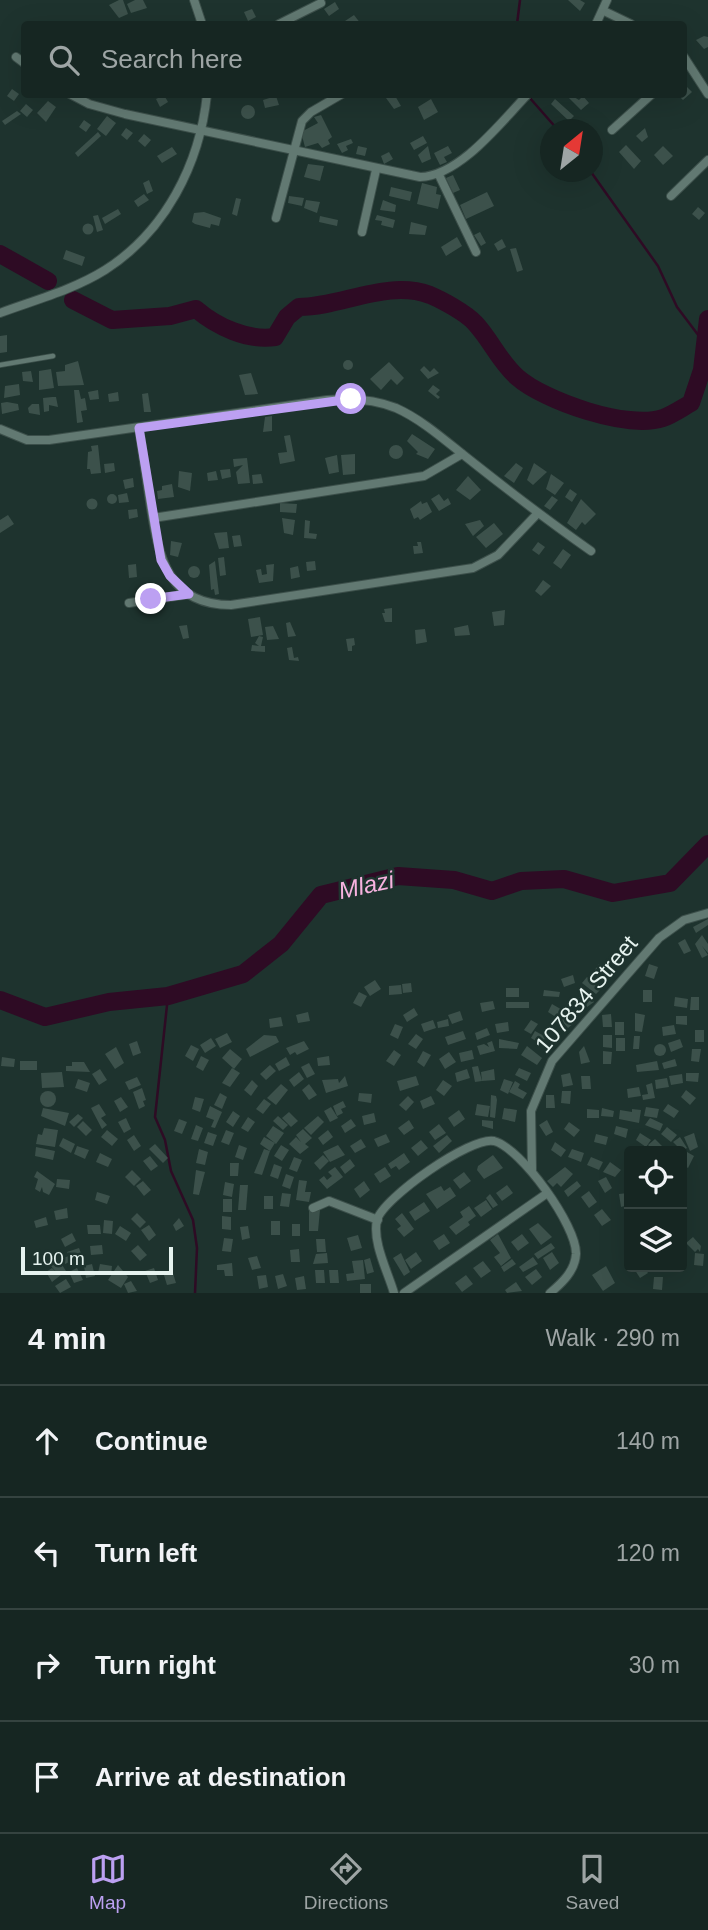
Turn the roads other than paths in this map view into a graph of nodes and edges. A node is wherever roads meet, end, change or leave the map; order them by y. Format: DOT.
graph roads {
  1 [pos="194,0"];
  2 [pos="607,0"];
  3 [pos="321,3"];
  4 [pos="604,11"];
  5 [pos="201,21"];
  6 [pos="285,21"];
  7 [pos="598,21"];
  8 [pos="625,21"];
  9 [pos="16,57"];
  10 [pos="21,61"];
  11 [pos="687,64"];
  12 [pos="708,94"];
  13 [pos="79,98"];
  14 [pos="206,98"];
  15 [pos="335,98"];
  16 [pos="524,98"];
  17 [pos="648,98"];
  18 [pos="612,130"];
  19 [pos="202,131"];
  20 [pos="291,152"];
  21 [pos="708,160"];
  22 [pos="376,170"];
  23 [pos="439,175"];
  24 [pos="671,196"];
  25 [pos="276,218"];
  26 [pos="362,232"];
  27 [pos="476,252"];
  28 [pos="0,313"];
  29 [pos="53,356"];
  30 [pos="0,365"];
  31 [pos="139,428"];
  32 [pos="0,429"];
  33 [pos="462,454"];
  34 [pos="537,514"];
  35 [pos="153,518"];
  36 [pos="591,551"];
  37 [pos="189,594"];
  38 [pos="129,603"];
  39 [pos="708,913"];
  40 [pos="532,1172"];
  41 [pos="546,1194"];
  42 [pos="313,1208"];
  43 [pos="378,1220"];
  44 [pos="394,1293"];
  45 [pos="404,1293"];
  46 [pos="550,1293"];
  1 -- 5 [label="street"];
  2 -- 4 [label="street"];
  3 -- 6 [label="street"];
  4 -- 7 [label="street"];
  4 -- 8 [label="street"];
  9 -- 10 [label="street"];
  11 -- 12 [label="street"];
  13 -- 19 [label="street"];
  14 -- 19 [label="street"];
  15 -- 20 [label="street"];
  16 -- 23 [label="street"];
  17 -- 18 [label="street"];
  19 -- 20 [label="street"];
  19 -- 28 [label="street"];
  20 -- 22 [label="street"];
  20 -- 25 [label="street"];
  21 -- 24 [label="street"];
  22 -- 23 [label="street"];
  22 -- 26 [label="street"];
  23 -- 27 [label="street"];
  29 -- 30 [label="lane"];
  31 -- 32 [label="street"];
  31 -- 33 [label="street"];
  31 -- 35 [label="street"];
  33 -- 34 [label="street"];
  33 -- 35 [label="street"];
  34 -- 36 [label="street"];
  34 -- 37 [label="street"];
  35 -- 37 [label="street"];
  37 -- 38 [label="street"];
  39 -- 40 [label="street, 107834 Street"];
  40 -- 41 [label="street"];
  40 -- 43 [label="street"];
  41 -- 45 [label="street"];
  41 -- 46 [label="street"];
  42 -- 43 [label="street"];
  43 -- 44 [label="street"];
}
